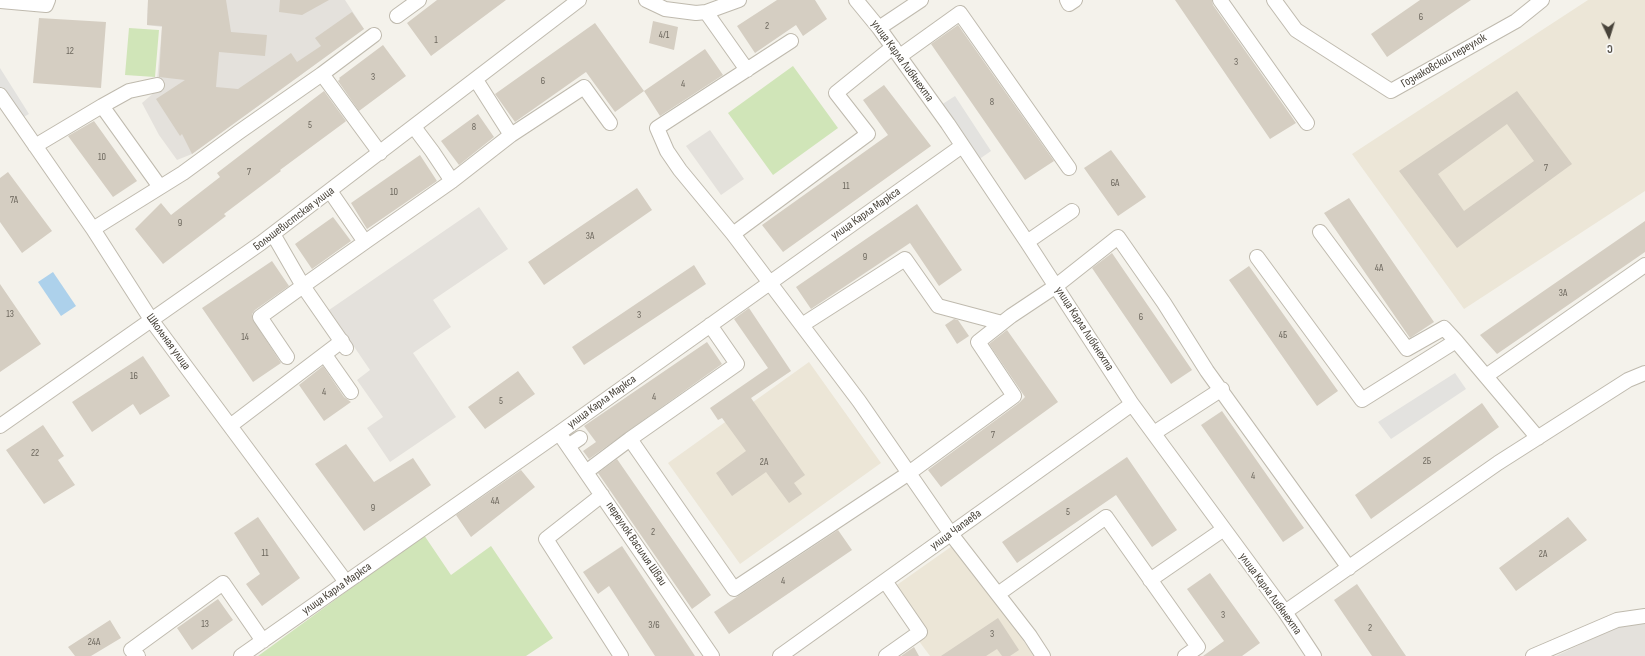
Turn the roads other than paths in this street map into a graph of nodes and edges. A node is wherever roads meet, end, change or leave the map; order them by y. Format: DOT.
graph roads {
  1 [pos="48,0"];
  2 [pos="419,0"];
  3 [pos="580,0"];
  4 [pos="646,0"];
  5 [pos="739,0"];
  6 [pos="856,0"];
  7 [pos="921,0"];
  8 [pos="1067,0"];
  9 [pos="1075,0"];
  10 [pos="1220,0"];
  11 [pos="1274,0"];
  12 [pos="1542,0"];
  13 [pos="0,1"];
  14 [pos="706,12"];
  15 [pos="398,16"];
  16 [pos="879,28"];
  17 [pos="374,35"];
  18 [pos="791,41"];
  19 [pos="896,52"];
  20 [pos="747,70"];
  21 [pos="322,74"];
  22 [pos="476,80"];
  23 [pos="157,85"];
  24 [pos="0,95"];
  25 [pos="102,106"];
  26 [pos="610,123"];
  27 [pos="1307,123"];
  28 [pos="414,127"];
  29 [pos="511,135"];
  30 [pos="35,146"];
  31 [pos="962,146"];
  32 [pos="380,153"];
  33 [pos="1069,168"];
  34 [pos="452,181"];
  35 [pos="160,187"];
  36 [pos="330,191"];
  37 [pos="1072,211"];
  38 [pos="93,229"];
  39 [pos="1320,232"];
  40 [pos="273,234"];
  41 [pos="733,234"];
  42 [pos="364,242"];
  43 [pos="1027,242"];
  44 [pos="1257,257"];
  45 [pos="1645,264"];
  46 [pos="770,282"];
  47 [pos="303,286"];
  48 [pos="1056,286"];
  49 [pos="152,321"];
  50 [pos="1002,323"];
  51 [pos="710,324"];
  52 [pos="802,325"];
  53 [pos="1456,341"];
  54 [pos="325,355"];
  55 [pos="287,357"];
  56 [pos="1645,373"];
  57 [pos="1486,376"];
  58 [pos="1222,388"];
  59 [pos="351,392"];
  60 [pos="1132,404"];
  61 [pos="0,426"];
  62 [pos="230,426"];
  63 [pos="559,433"];
  64 [pos="1154,433"];
  65 [pos="580,438"];
  66 [pos="1538,438"];
  67 [pos="630,439"];
  68 [pos="568,446"];
  69 [pos="586,472"];
  70 [pos="909,473"];
  71 [pos="602,495"];
  72 [pos="1224,529"];
  73 [pos="951,534"];
  74 [pos="1349,568"];
  75 [pos="1150,580"];
  76 [pos="346,582"];
  77 [pos="885,582"];
  78 [pos="998,594"];
  79 [pos="1285,612"];
  80 [pos="1645,616"];
  81 [pos="263,641"];
  82 [pos="130,654"];
  83 [pos="241,656"];
  84 [pos="621,656"];
  85 [pos="712,656"];
  86 [pos="780,656"];
  87 [pos="886,656"];
  88 [pos="1043,656"];
  89 [pos="1185,656"];
  90 [pos="1314,656"];
  91 [pos="1532,656"];
  1 -- 13 [label="street"];
  2 -- 15 [label="street"];
  3 -- 22 [label="street, Большевистская улица"];
  4 -- 14 [label="street"];
  5 -- 14 [label="street"];
  6 -- 16 [label="street, улица Карла Либкнехта"];
  7 -- 16 [label="street"];
  8 -- 9 [label="street"];
  10 -- 27 [label="street"];
  11 -- 12 [label="street, Гознаковский переулок"];
  14 -- 20 [label="street"];
  16 -- 19 [label="street, улица Карла Либкнехта"];
  17 -- 21 [label="street"];
  18 -- 20 [label="street"];
  19 -- 31 [label="street, улица Карла Либкнехта"];
  19 -- 33 [label="street"];
  19 -- 41 [label="street"];
  20 -- 41 [label="street"];
  21 -- 32 [label="street"];
  21 -- 35 [label="street"];
  22 -- 28 [label="street, Большевистская улица"];
  22 -- 29 [label="street"];
  23 -- 25 [label="street"];
  24 -- 30 [label="street, Школьная улица"];
  25 -- 30 [label="street"];
  25 -- 35 [label="street"];
  26 -- 29 [label="street"];
  28 -- 32 [label="street, Большевистская улица"];
  28 -- 34 [label="street"];
  29 -- 34 [label="street"];
  30 -- 38 [label="street, Школьная улица"];
  31 -- 43 [label="street, улица Карла Либкнехта"];
  31 -- 46 [label="street, улица Карла Маркса"];
  32 -- 36 [label="street, Большевистская улица"];
  34 -- 42 [label="street"];
  35 -- 38 [label="street"];
  36 -- 40 [label="street, Большевистская улица"];
  36 -- 42 [label="street"];
  37 -- 43 [label="street"];
  38 -- 49 [label="street, Школьная улица"];
  39 -- 53 [label="street"];
  40 -- 47 [label="street"];
  40 -- 49 [label="street, Большевистская улица"];
  41 -- 46 [label="street"];
  42 -- 47 [label="street"];
  43 -- 48 [label="street, улица Карла Либкнехта"];
  44 -- 53 [label="street"];
  45 -- 57 [label="street"];
  46 -- 51 [label="street, улица Карла Маркса"];
  46 -- 52 [label="street"];
  47 -- 54 [label="street"];
  47 -- 55 [label="street"];
  48 -- 50 [label="street"];
  48 -- 58 [label="street"];
  48 -- 60 [label="street, улица Карла Либкнехта"];
  49 -- 61 [label="street, Большевистская улица"];
  49 -- 62 [label="street, Школьная улица"];
  50 -- 52 [label="street"];
  50 -- 70 [label="street"];
  51 -- 63 [label="street, улица Карла Маркса"];
  51 -- 67 [label="street"];
  52 -- 70 [label="street"];
  53 -- 57 [label="street"];
  54 -- 59 [label="street"];
  54 -- 62 [label="street"];
  56 -- 66 [label="street"];
  57 -- 66 [label="street"];
  58 -- 64 [label="street"];
  58 -- 74 [label="street"];
  60 -- 64 [label="street, улица Карла Либкнехта"];
  60 -- 73 [label="street, улица Чапаева"];
  62 -- 76 [label="street, Школьная улица"];
  63 -- 68 [label="street, переулок Василия Шваи"];
  63 -- 76 [label="street, улица Карла Маркса"];
  64 -- 72 [label="street, улица Карла Либкнехта"];
  65 -- 68 [label="street"];
  66 -- 74 [label="street"];
  67 -- 69 [label="street"];
  67 -- 70 [label="street"];
  68 -- 69 [label="street, переулок Василия Шваи"];
  69 -- 71 [label="street, переулок Василия Шваи"];
  70 -- 73 [label="street"];
  71 -- 84 [label="street"];
  71 -- 85 [label="street, переулок Василия Шваи"];
  72 -- 75 [label="street"];
  72 -- 79 [label="street, улица Карла Либкнехта"];
  73 -- 77 [label="street, улица Чапаева"];
  73 -- 78 [label="street"];
  74 -- 79 [label="street"];
  75 -- 78 [label="street"];
  75 -- 89 [label="street"];
  76 -- 81 [label="street, улица Карла Маркса"];
  77 -- 86 [label="street, улица Чапаева"];
  77 -- 87 [label="street"];
  78 -- 88 [label="street"];
  79 -- 90 [label="street, улица Карла Либкнехта"];
  80 -- 91 [label="street"];
  81 -- 82 [label="street"];
  81 -- 83 [label="street, улица Карла Маркса"];
}
